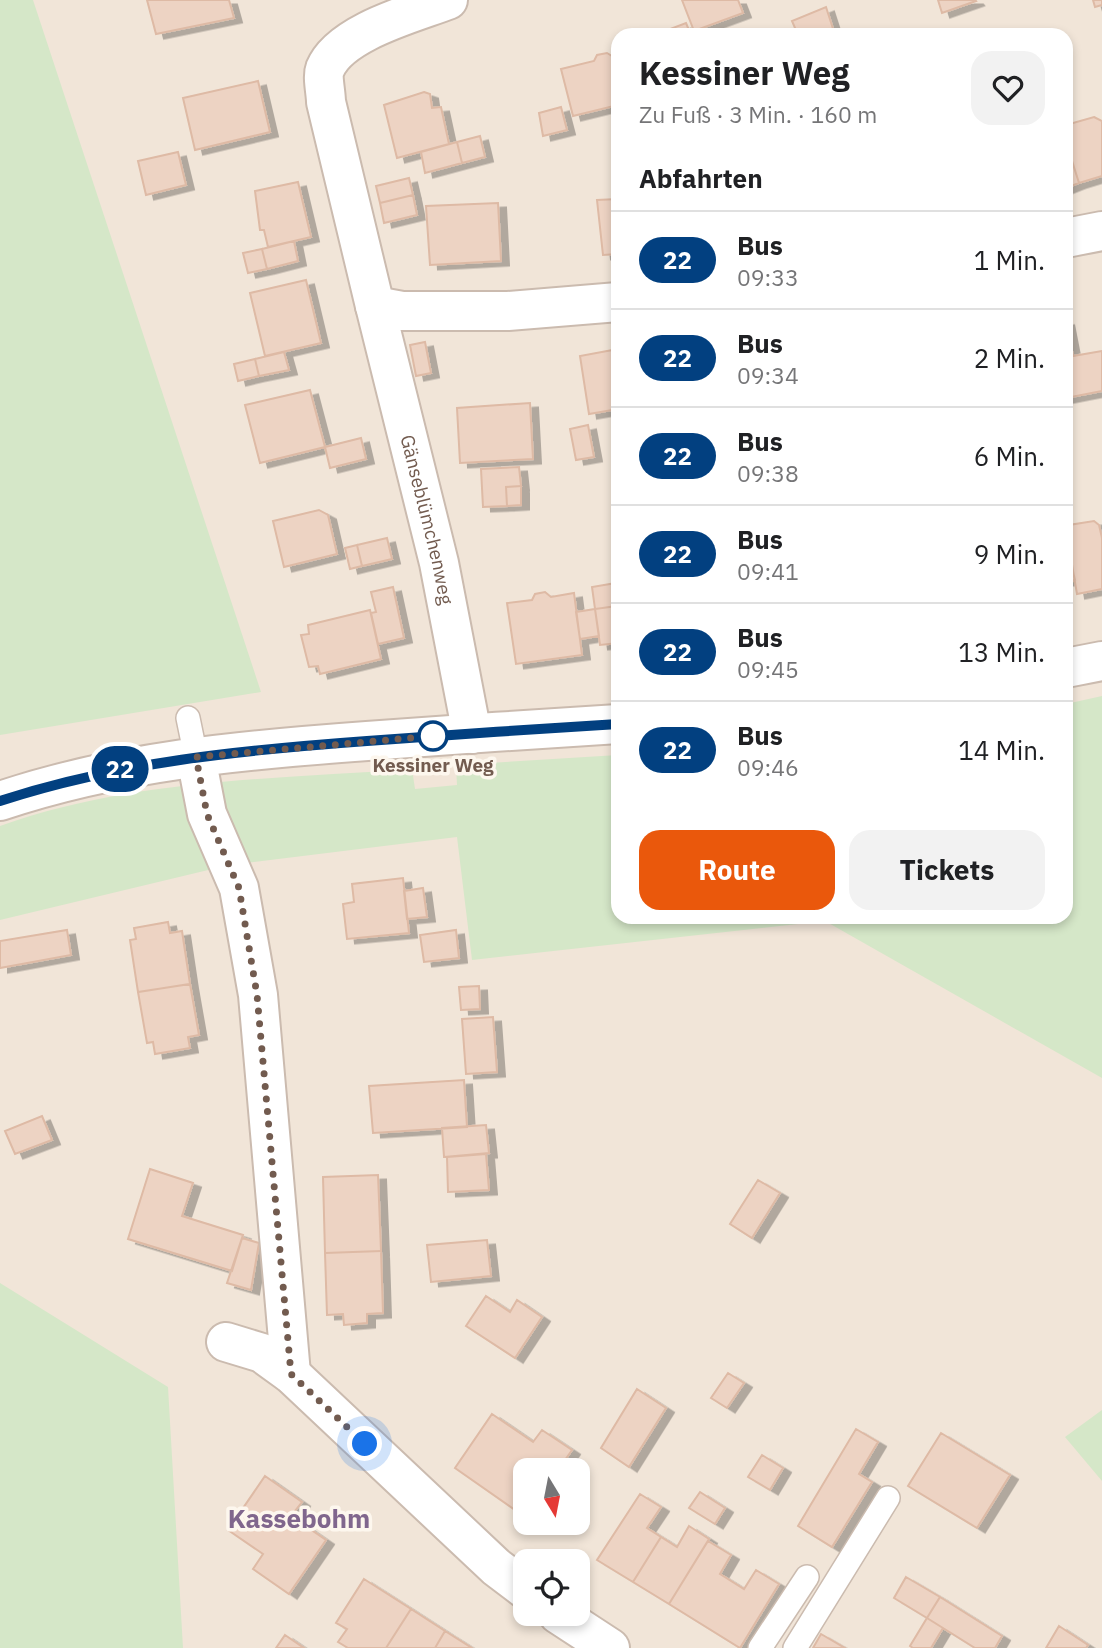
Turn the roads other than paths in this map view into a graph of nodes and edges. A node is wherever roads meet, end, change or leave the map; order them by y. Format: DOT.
graph roads {
  1 [pos="448,0"];
  2 [pos="1102,231"];
  3 [pos="1073,237"];
  4 [pos="611,303"];
  5 [pos="375,306"];
  6 [pos="1102,661"];
  7 [pos="1073,667"];
  8 [pos="188,718"];
  9 [pos="611,724"];
  10 [pos="472,734"];
  11 [pos="196,757"];
  12 [pos="0,801"];
  13 [pos="226,1342"];
  14 [pos="291,1374"];
  15 [pos="888,1498"];
  16 [pos="807,1577"];
  17 [pos="513,1580"];
  18 [pos="572,1626"];
  19 [pos="594,1644"];
  20 [pos="760,1648"];
  21 [pos="794,1648"];
  1 -- 5 [label="street, Gänseblümchenweg"];
  2 -- 3 [label="street"];
  4 -- 5 [label="street"];
  5 -- 10 [label="street, Gänseblümchenweg"];
  6 -- 7 [label="street"];
  8 -- 11 [label="lane"];
  9 -- 10 [label="street"];
  10 -- 11 [label="street"];
  11 -- 12 [label="street"];
  11 -- 14 [label="street"];
  13 -- 14 [label="street"];
  14 -- 17 [label="street"];
  15 -- 21 [label="lane"];
  16 -- 20 [label="lane"];
  18 -- 19 [label="street"];
}
